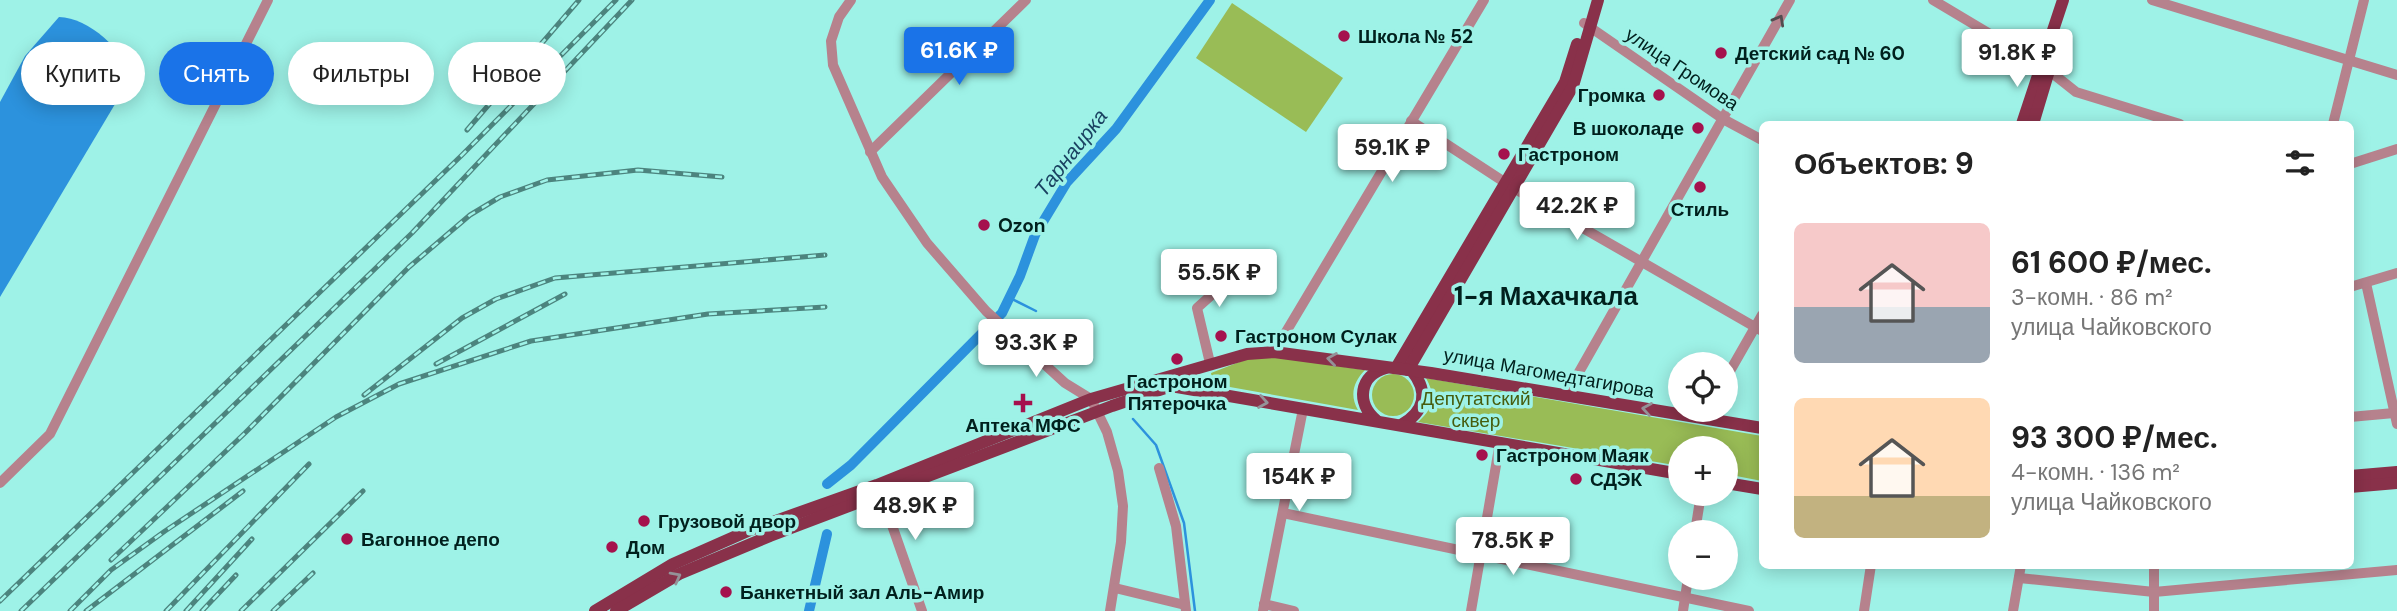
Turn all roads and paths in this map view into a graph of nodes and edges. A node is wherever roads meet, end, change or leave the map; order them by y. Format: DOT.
graph roads {
  1 [pos="268,0"];
  2 [pos="851,0"];
  3 [pos="1026,0"];
  4 [pos="1484,0"];
  5 [pos="1589,0"];
  6 [pos="1598,0"];
  7 [pos="1790,0"];
  8 [pos="1933,0"];
  9 [pos="2063,0"];
  10 [pos="2070,0"];
  11 [pos="2152,0"];
  12 [pos="2364,0"];
  13 [pos="1588,26"];
  14 [pos="2349,59"];
  15 [pos="2046,68"];
  16 [pos="2397,75"];
  17 [pos="1723,119"];
  18 [pos="1410,121"];
  19 [pos="2023,121"];
  20 [pos="2034,121"];
  21 [pos="2170,121"];
  22 [pos="2334,121"];
  23 [pos="1759,138"];
  24 [pos="2397,149"];
  25 [pos="870,152"];
  26 [pos="2354,163"];
  27 [pos="1511,186"];
  28 [pos="1236,259"];
  29 [pos="1643,261"];
  30 [pos="2397,273"];
  31 [pos="2366,283"];
  32 [pos="2354,286"];
  33 [pos="1759,329"];
  34 [pos="1274,352"];
  35 [pos="1738,360"];
  36 [pos="1210,363"];
  37 [pos="1402,369"];
  38 [pos="1170,381"];
  39 [pos="1566,395"];
  40 [pos="1091,399"];
  41 [pos="1668,408"];
  42 [pos="1303,409"];
  43 [pos="1096,412"];
  44 [pos="2354,417"];
  45 [pos="2395,418"];
  46 [pos="1377,421"];
  47 [pos="1738,422"];
  48 [pos="1401,425"];
  49 [pos="1759,427"];
  50 [pos="1500,442"];
  51 [pos="1159,468"];
  52 [pos="1668,472"];
  53 [pos="2397,472"];
  54 [pos="2354,476"];
  55 [pos="0,483"];
  56 [pos="2397,483"];
  57 [pos="1738,485"];
  58 [pos="2354,487"];
  59 [pos="1759,488"];
  60 [pos="880,491"];
  61 [pos="1283,513"];
  62 [pos="1482,554"];
  63 [pos="1870,569"];
  64 [pos="2020,569"];
  65 [pos="2154,569"];
  66 [pos="2397,570"];
  67 [pos="2019,578"];
  68 [pos="1115,588"];
  69 [pos="1686,590"];
  70 [pos="2154,592"];
  71 [pos="1685,599"];
  72 [pos="1185,608"];
  73 [pos="1263,608"];
  74 [pos="596,611"];
  75 [pos="617,611"];
  76 [pos="922,611"];
  77 [pos="1110,611"];
  78 [pos="1294,611"];
  79 [pos="1471,611"];
  80 [pos="1683,611"];
  81 [pos="1749,611"];
  82 [pos="1864,611"];
  83 [pos="2014,611"];
  84 [pos="2154,611"];
  1 -- 55 [label="street"];
  2 -- 25 [label="street"];
  3 -- 25 [label="street"];
  4 -- 18 [label="street"];
  5 -- 13 [label="main road"];
  6 -- 13 [label="main road"];
  17 -- 7 [label="street, one-way"];
  8 -- 15 [label="street"];
  9 -- 15 [label="main road"];
  10 -- 15 [label="main road"];
  11 -- 14 [label="street"];
  12 -- 14 [label="street"];
  13 -- 17 [label="street, улица Громова"];
  13 -- 27 [label="main road"];
  14 -- 16 [label="street"];
  14 -- 22 [label="street"];
  15 -- 19 [label="main road"];
  15 -- 20 [label="main road"];
  15 -- 21 [label="street"];
  17 -- 23 [label="street, улица Громова"];
  17 -- 29 [label="street"];
  18 -- 27 [label="street"];
  18 -- 34 [label="street"];
  24 -- 26 [label="street"];
  25 -- 40 [label="street"];
  27 -- 29 [label="street"];
  27 -- 37 [label="main road"];
  28 -- 36 [label="street"];
  29 -- 33 [label="street"];
  29 -- 39 [label="street"];
  30 -- 31 [label="street"];
  31 -- 32 [label="street"];
  31 -- 45 [label="street"];
  33 -- 35 [label="street"];
  34 -- 36 [label="main road, улица Магомедтагирова"];
  37 -- 34 [label="main road, улица Магомедтагирова, one-way"];
  36 -- 38 [label="main road, улица Магомедтагирова"];
  37 -- 39 [label="main road, улица Магомедтагирова"];
  37 -- 46 [label="main road"];
  37 -- 48 [label="main road"];
  38 -- 40 [label="main road"];
  38 -- 42 [label="main road, one-way"];
  38 -- 43 [label="main road"];
  41 -- 39 [label="main road, улица Магомедтагирова, one-way"];
  40 -- 43 [label="street"];
  40 -- 60 [label="main road"];
  42 -- 46 [label="main road"];
  42 -- 61 [label="street"];
  43 -- 60 [label="main road"];
  43 -- 68 [label="street"];
  44 -- 45 [label="street"];
  46 -- 48 [label="main road"];
  47 -- 49 [label="main road, улица Магомедтагирова"];
  48 -- 50 [label="main road"];
  50 -- 52 [label="main road"];
  50 -- 62 [label="street"];
  51 -- 72 [label="street"];
  53 -- 54 [label="main road"];
  56 -- 58 [label="main road"];
  57 -- 59 [label="main road"];
  60 -- 74 [label="main road"];
  75 -- 60 [label="main road, one-way"];
  60 -- 76 [label="street"];
  61 -- 62 [label="street"];
  61 -- 73 [label="street"];
  62 -- 71 [label="street"];
  62 -- 79 [label="street"];
  63 -- 82 [label="street"];
  64 -- 67 [label="street"];
  65 -- 70 [label="street"];
  66 -- 70 [label="street"];
  67 -- 70 [label="street"];
  67 -- 83 [label="street"];
  68 -- 72 [label="street"];
  68 -- 77 [label="street"];
  69 -- 71 [label="street"];
  70 -- 84 [label="street"];
  71 -- 80 [label="street"];
  71 -- 81 [label="street"];
  73 -- 78 [label="street"];
}
